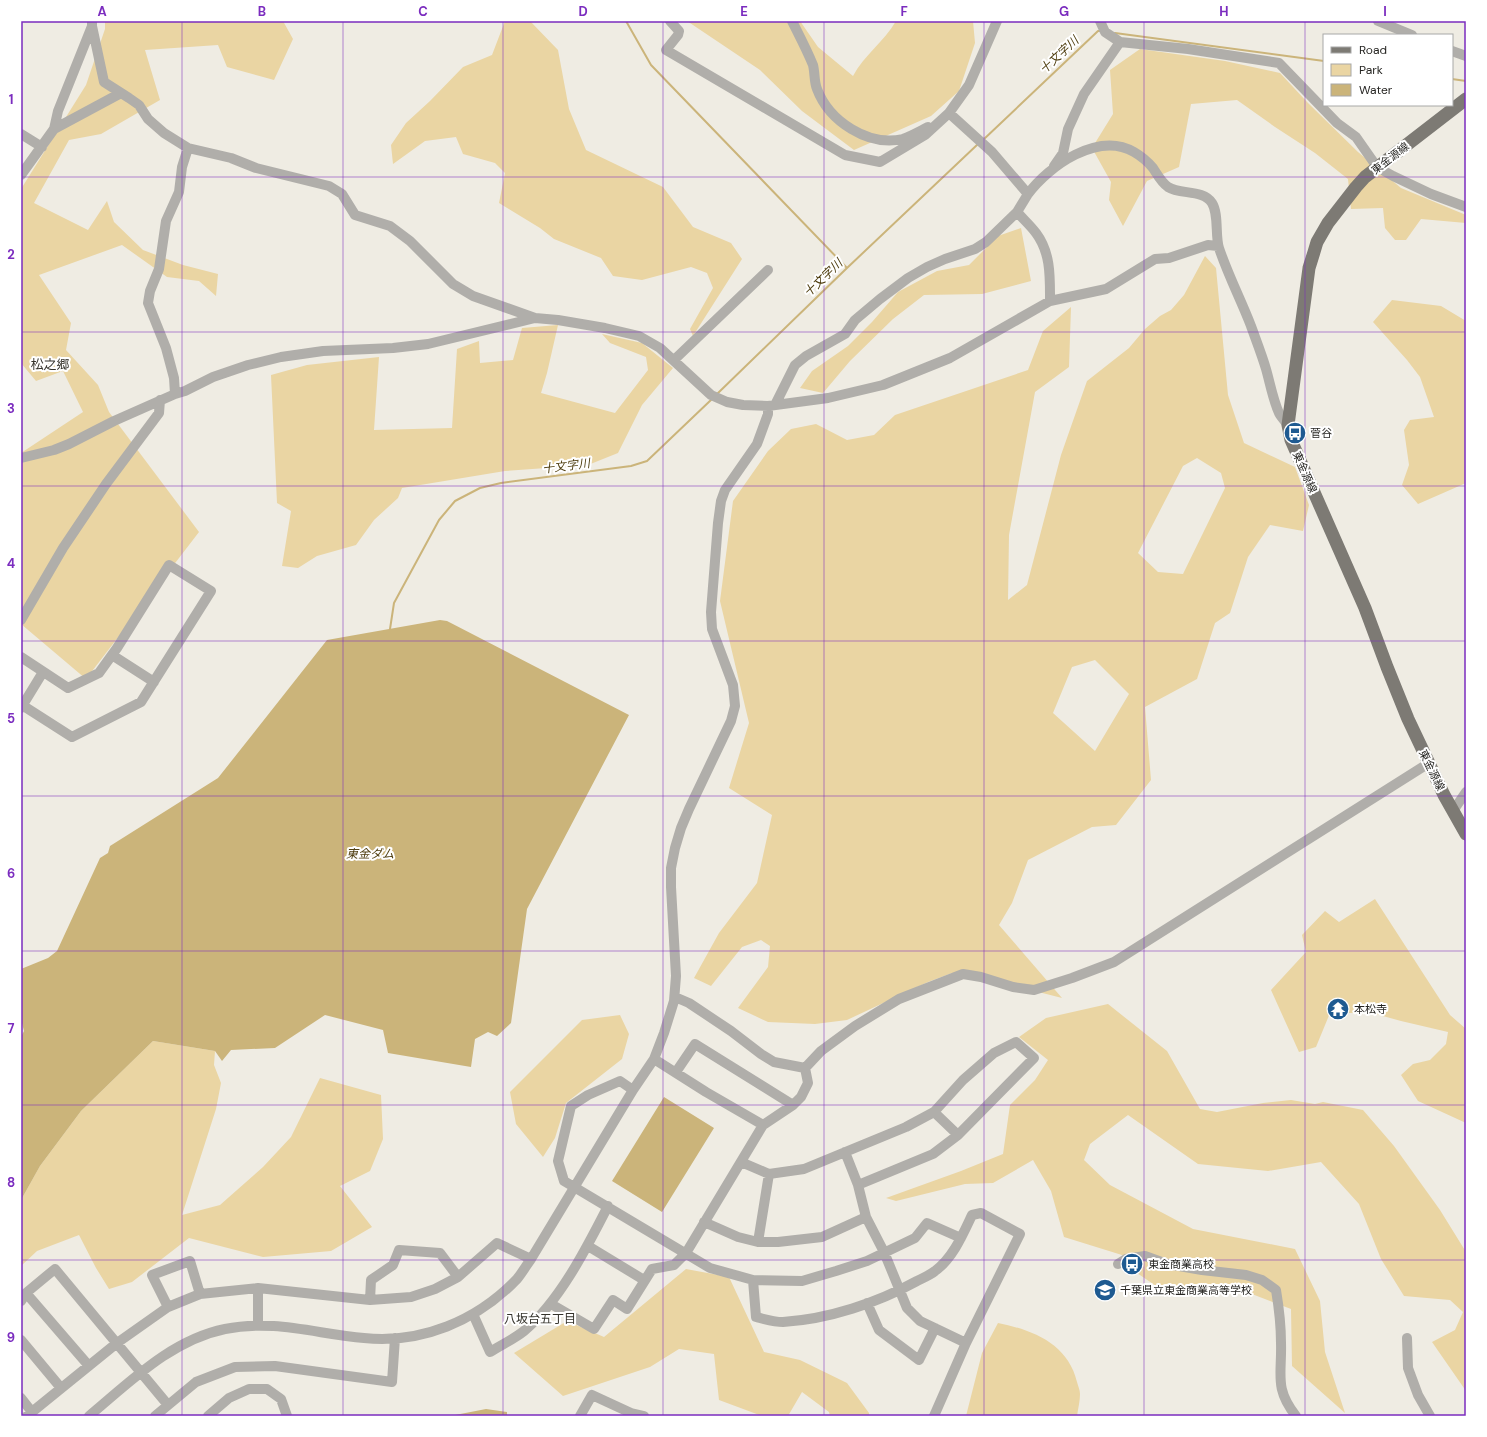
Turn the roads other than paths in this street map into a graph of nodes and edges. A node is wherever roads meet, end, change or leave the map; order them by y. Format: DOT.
graph roads {
  1 [pos="670,21"];
  2 [pos="792,21"];
  3 [pos="997,21"];
  4 [pos="1100,21"];
  5 [pos="1378,21"];
  6 [pos="92,24"];
  7 [pos="1410,34"];
  8 [pos="1120,42"];
  9 [pos="1453,51"];
  10 [pos="1466,56"];
  11 [pos="120,93"];
  12 [pos="1466,98"];
  13 [pos="948,113"];
  14 [pos="937,123"];
  15 [pos="54,129"];
  16 [pos="21,134"];
  17 [pos="42,147"];
  18 [pos="188,148"];
  19 [pos="1377,167"];
  20 [pos="1049,172"];
  21 [pos="21,176"];
  22 [pos="1028,194"];
  23 [pos="1466,207"];
  24 [pos="1016,212"];
  25 [pos="1218,246"];
  26 [pos="768,270"];
  27 [pos="1050,301"];
  28 [pos="536,318"];
  29 [pos="674,360"];
  30 [pos="175,394"];
  31 [pos="160,400"];
  32 [pos="772,406"];
  33 [pos="1288,425"];
  34 [pos="21,458"];
  35 [pos="21,620"];
  36 [pos="112,655"];
  37 [pos="21,657"];
  38 [pos="43,672"];
  39 [pos="154,682"];
  40 [pos="22,706"];
  41 [pos="1428,763"];
  42 [pos="1466,792"];
  43 [pos="1453,811"];
  44 [pos="1466,834"];
  45 [pos="675,997"];
  46 [pos="654,1059"];
  47 [pos="805,1068"];
  48 [pos="676,1072"];
  49 [pos="633,1090"];
  50 [pos="793,1105"];
  51 [pos="934,1112"];
  52 [pos="763,1125"];
  53 [pos="958,1135"];
  54 [pos="845,1152"];
  55 [pos="741,1162"];
  56 [pos="769,1174"];
  57 [pos="858,1185"];
  58 [pos="575,1187"];
  59 [pos="608,1206"];
  60 [pos="866,1217"];
  61 [pos="704,1222"];
  62 [pos="961,1238"];
  63 [pos="758,1242"];
  64 [pos="588,1246"];
  65 [pos="884,1252"];
  66 [pos="686,1254"];
  67 [pos="531,1259"];
  68 [pos="1118,1264"];
  69 [pos="458,1277"];
  70 [pos="644,1280"];
  71 [pos="753,1280"];
  72 [pos="258,1288"];
  73 [pos="900,1290"];
  74 [pos="200,1294"];
  75 [pos="23,1297"];
  76 [pos="370,1300"];
  77 [pos="867,1303"];
  78 [pos="551,1304"];
  79 [pos="168,1308"];
  80 [pos="473,1314"];
  81 [pos="258,1325"];
  82 [pos="934,1328"];
  83 [pos="395,1338"];
  84 [pos="1408,1338"];
  85 [pos="21,1340"];
  86 [pos="117,1343"];
  87 [pos="966,1343"];
  88 [pos="89,1366"];
  89 [pos="142,1373"];
  90 [pos="61,1388"];
  91 [pos="21,1398"];
  92 [pos="168,1405"];
  93 [pos="30,1414"];
  94 [pos="89,1416"];
  95 [pos="155,1416"];
  96 [pos="208,1416"];
  97 [pos="287,1416"];
  98 [pos="580,1416"];
  99 [pos="644,1416"];
  100 [pos="934,1416"];
  101 [pos="1296,1416"];
  102 [pos="1430,1416"];
  1 -- 14 [label="street"];
  2 -- 14 [label="street"];
  3 -- 13 [label="street"];
  4 -- 8 [label="street"];
  5 -- 7 [label="street"];
  6 -- 11 [label="street"];
  6 -- 15 [label="street"];
  8 -- 19 [label="street"];
  8 -- 20 [label="street"];
  9 -- 10 [label="street"];
  11 -- 15 [label="street"];
  11 -- 18 [label="street"];
  12 -- 19 [label="main road, 東金源線"];
  13 -- 14 [label="street"];
  13 -- 22 [label="street"];
  15 -- 17 [label="street"];
  16 -- 17 [label="street"];
  17 -- 21 [label="street"];
  18 -- 28 [label="street"];
  18 -- 30 [label="street"];
  19 -- 23 [label="street"];
  19 -- 33 [label="main road, 東金源線"];
  20 -- 22 [label="street"];
  20 -- 25 [label="street"];
  22 -- 24 [label="street"];
  24 -- 27 [label="street"];
  24 -- 32 [label="street"];
  25 -- 27 [label="street"];
  25 -- 33 [label="street"];
  26 -- 29 [label="street"];
  27 -- 32 [label="street"];
  28 -- 29 [label="street"];
  28 -- 30 [label="street"];
  29 -- 32 [label="street"];
  30 -- 31 [label="street"];
  31 -- 34 [label="street"];
  31 -- 35 [label="street"];
  32 -- 45 [label="street"];
  33 -- 41 [label="main road, 東金源線"];
  36 -- 38 [label="street"];
  36 -- 39 [label="street"];
  36 -- 39 [label="street"];
  37 -- 38 [label="street"];
  38 -- 40 [label="street"];
  39 -- 40 [label="street"];
  41 -- 43 [label="main road, 東金源線"];
  41 -- 47 [label="street"];
  42 -- 43 [label="street"];
  43 -- 44 [label="main road, 東金源線"];
  45 -- 46 [label="street"];
  45 -- 47 [label="street"];
  46 -- 48 [label="street"];
  46 -- 49 [label="street"];
  47 -- 50 [label="street"];
  48 -- 50 [label="street"];
  48 -- 52 [label="street"];
  49 -- 58 [label="street"];
  49 -- 58 [label="street"];
  50 -- 52 [label="street"];
  51 -- 53 [label="street"];
  51 -- 53 [label="street"];
  51 -- 54 [label="street"];
  52 -- 55 [label="street"];
  53 -- 57 [label="street"];
  54 -- 56 [label="street"];
  54 -- 57 [label="street"];
  55 -- 56 [label="street"];
  55 -- 61 [label="street"];
  56 -- 63 [label="street"];
  57 -- 60 [label="street"];
  58 -- 59 [label="street"];
  58 -- 67 [label="street"];
  59 -- 64 [label="street"];
  59 -- 66 [label="street"];
  60 -- 63 [label="street"];
  60 -- 65 [label="street"];
  61 -- 63 [label="street"];
  61 -- 66 [label="street"];
  62 -- 65 [label="street"];
  62 -- 73 [label="street"];
  62 -- 87 [label="street"];
  64 -- 70 [label="street"];
  64 -- 78 [label="street"];
  65 -- 71 [label="street"];
  65 -- 73 [label="street"];
  66 -- 70 [label="street"];
  66 -- 71 [label="street"];
  67 -- 69 [label="street"];
  67 -- 80 [label="street"];
  68 -- 101 [label="street"];
  69 -- 76 [label="street"];
  69 -- 76 [label="street"];
  70 -- 78 [label="street"];
  71 -- 77 [label="street"];
  72 -- 74 [label="street"];
  72 -- 76 [label="street"];
  72 -- 81 [label="street"];
  73 -- 77 [label="street"];
  73 -- 82 [label="street"];
  74 -- 79 [label="street"];
  74 -- 79 [label="street"];
  75 -- 86 [label="street"];
  75 -- 88 [label="street"];
  77 -- 82 [label="street"];
  78 -- 80 [label="street"];
  79 -- 86 [label="street"];
  80 -- 83 [label="street"];
  81 -- 83 [label="street"];
  81 -- 89 [label="street"];
  82 -- 87 [label="street"];
  83 -- 92 [label="street"];
  84 -- 102 [label="street"];
  85 -- 90 [label="street"];
  86 -- 88 [label="street"];
  86 -- 89 [label="street"];
  87 -- 100 [label="street"];
  88 -- 90 [label="street"];
  89 -- 92 [label="street"];
  89 -- 94 [label="street"];
  90 -- 93 [label="street"];
  91 -- 93 [label="street"];
  92 -- 95 [label="street"];
  96 -- 97 [label="street"];
  98 -- 99 [label="street"];
}
